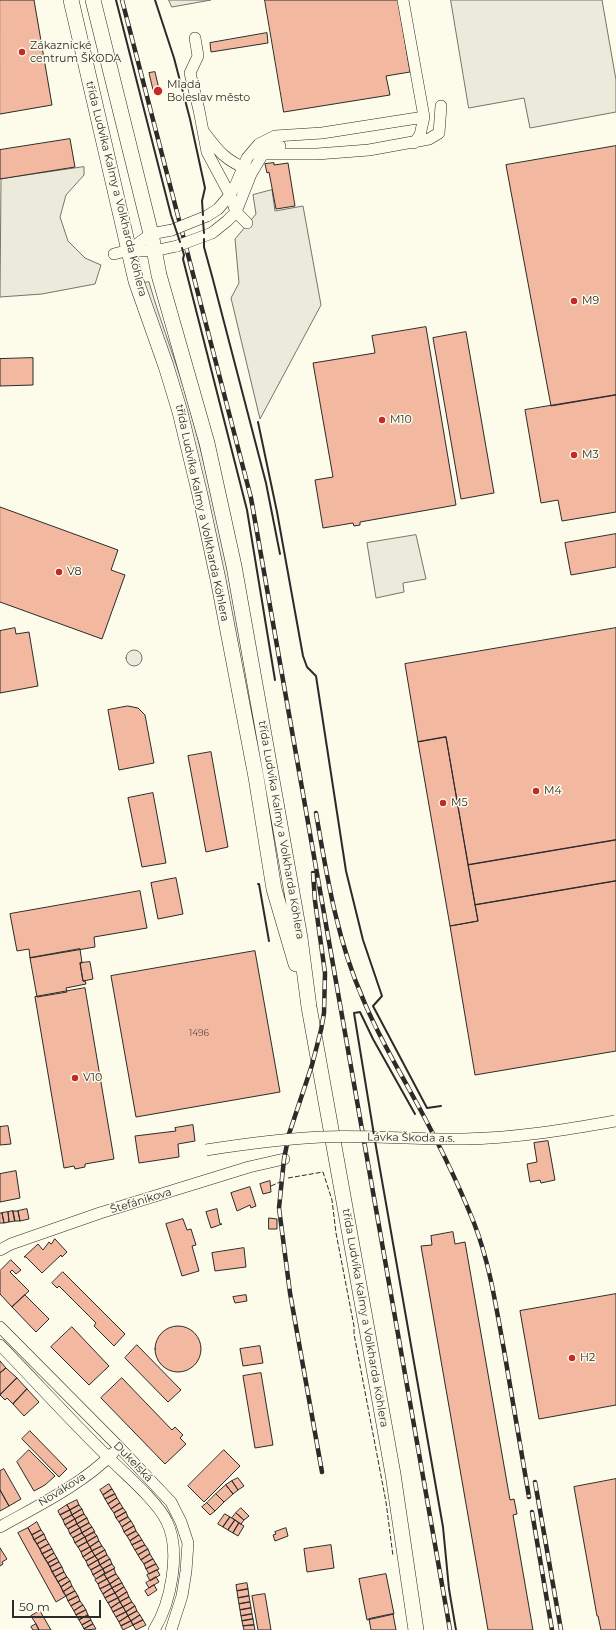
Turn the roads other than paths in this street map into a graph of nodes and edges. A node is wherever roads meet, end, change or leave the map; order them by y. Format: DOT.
graph roads {
  1 [pos="71,0"];
  2 [pos="93,0"];
  3 [pos="403,0"];
  4 [pos="195,38"];
  5 [pos="441,106"];
  6 [pos="424,117"];
  7 [pos="203,131"];
  8 [pos="414,143"];
  9 [pos="280,146"];
  10 [pos="263,154"];
  11 [pos="248,169"];
  12 [pos="230,195"];
  13 [pos="236,212"];
  14 [pos="247,223"];
  15 [pos="151,234"];
  16 [pos="129,250"];
  17 [pos="154,251"];
  18 [pos="114,254"];
  19 [pos="309,1007"];
  20 [pos="614,1121"];
  21 [pos="206,1150"];
  22 [pos="284,1159"];
  23 [pos="0,1250"];
  24 [pos="0,1327"];
  25 [pos="0,1345"];
  26 [pos="119,1447"];
  27 [pos="108,1458"];
  28 [pos="0,1527"];
  29 [pos="154,1630"];
  30 [pos="171,1630"];
  31 [pos="416,1630"];
  1 -- 16 [label="street, třída Ludvíka Kalmy a Volkharda Köhlera"];
  2 -- 15 [label="street, třída Ludvíka Kalmy a Volkharda Köhlera"];
  3 -- 6 [label="street"];
  4 -- 7 [label="street"];
  5 -- 8 [label="street"];
  6 -- 8 [label="street"];
  6 -- 11 [label="street"];
  7 -- 11 [label="street"];
  7 -- 12 [label="street"];
  8 -- 10 [label="street"];
  9 -- 10 [label="street"];
  10 -- 11 [label="street"];
  11 -- 12 [label="street"];
  11 -- 13 [label="street"];
  12 -- 13 [label="street"];
  12 -- 15 [label="street, bridge"];
  13 -- 14 [label="street"];
  13 -- 17 [label="street, bridge"];
  15 -- 16 [label="street"];
  15 -- 17 [label="street, třída Ludvíka Kalmy a Volkharda Köhlera"];
  16 -- 17 [label="street"];
  16 -- 18 [label="street"];
  16 -- 19 [label="street, třída Ludvíka Kalmy a Volkharda Köhlera"];
  17 -- 19 [label="street, třída Ludvíka Kalmy a Volkharda Köhlera"];
  19 -- 31 [label="street, třída Ludvíka Kalmy a Volkharda Köhlera"];
  20 -- 21 [label="street, Lávka Škoda a.s., bridge"];
  22 -- 23 [label="street, Štefánikova"];
  24 -- 26 [label="street, Dukelská"];
  25 -- 27 [label="street, Dukelská"];
  26 -- 27 [label="street, Novákova"];
  26 -- 30 [label="street, Dukelská"];
  27 -- 28 [label="street, Novákova"];
  27 -- 29 [label="street, Dukelská"];
}
